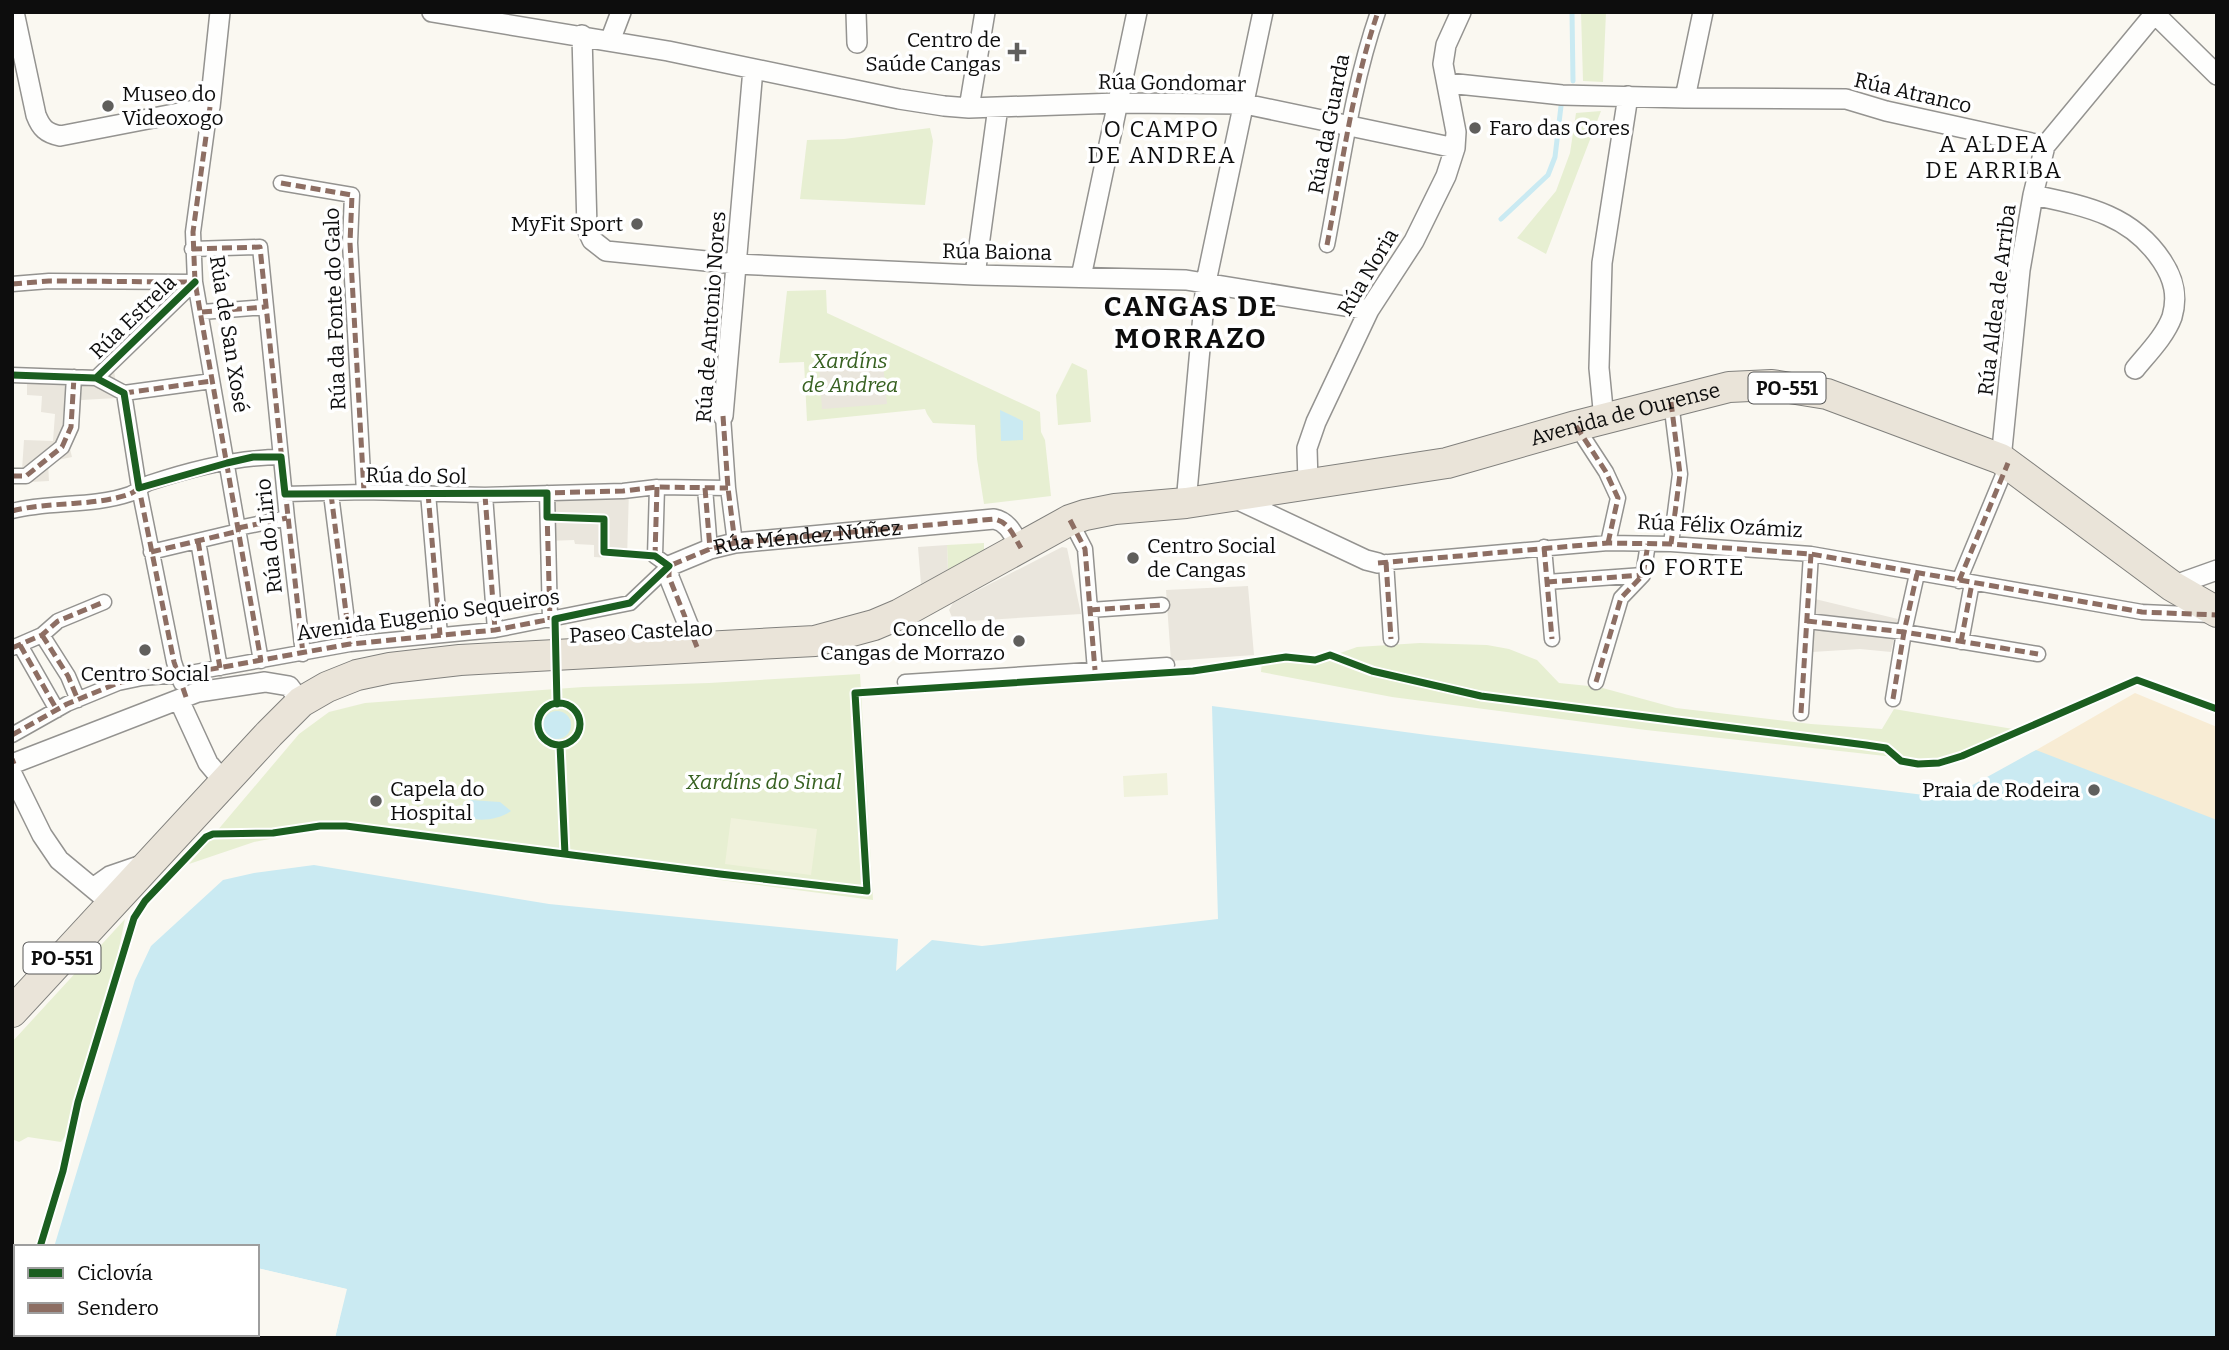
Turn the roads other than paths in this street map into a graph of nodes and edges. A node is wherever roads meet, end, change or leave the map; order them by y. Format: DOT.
graph roads {
  1 [pos="14,12"];
  2 [pos="220,12"];
  3 [pos="432,12"];
  4 [pos="621,12"];
  5 [pos="856,12"];
  6 [pos="985,12"];
  7 [pos="1137,12"];
  8 [pos="1263,12"];
  9 [pos="1378,12"];
  10 [pos="1461,12"];
  11 [pos="1703,12"];
  12 [pos="2153,14"];
  13 [pos="582,35"];
  14 [pos="610,41"];
  15 [pos="857,43"];
  16 [pos="753,69"];
  17 [pos="2217,75"];
  18 [pos="1448,83"];
  19 [pos="1628,96"];
  20 [pos="1685,99"];
  21 [pos="1117,103"];
  22 [pos="1245,104"];
  23 [pos="210,107"];
  24 [pos="998,107"];
  25 [pos="969,108"];
  26 [pos="1349,126"];
  27 [pos="2045,146"];
  28 [pos="1455,148"];
  29 [pos="281,183"];
  30 [pos="2033,195"];
  31 [pos="1327,245"];
  32 [pos="192,249"];
  33 [pos="736,264"];
  34 [pos="975,275"];
  35 [pos="1081,276"];
  36 [pos="195,282"];
  37 [pos="1206,282"];
  38 [pos="12,284"];
  39 [pos="265,307"];
  40 [pos="1369,310"];
  41 [pos="202,312"];
  42 [pos="2135,369"];
  43 [pos="12,374"];
  44 [pos="74,377"];
  45 [pos="96,378"];
  46 [pos="212,381"];
  47 [pos="124,393"];
  48 [pos="1671,402"];
  49 [pos="723,416"];
  50 [pos="1604,419"];
  51 [pos="1576,426"];
  52 [pos="281,457"];
  53 [pos="2005,461"];
  54 [pos="227,463"];
  55 [pos="12,476"];
  56 [pos="1308,483"];
  57 [pos="656,487"];
  58 [pos="139,488"];
  59 [pos="705,488"];
  60 [pos="728,488"];
  61 [pos="364,492"];
  62 [pos="428,493"];
  63 [pos="547,493"];
  64 [pos="285,494"];
  65 [pos="331,494"];
  66 [pos="485,495"];
  67 [pos="1231,496"];
  68 [pos="1186,503"];
  69 [pos="12,511"];
  70 [pos="287,518"];
  71 [pos="1077,518"];
  72 [pos="238,530"];
  73 [pos="198,541"];
  74 [pos="735,543"];
  75 [pos="1608,543"];
  76 [pos="1648,544"];
  77 [pos="1671,544"];
  78 [pos="1544,547"];
  79 [pos="1021,548"];
  80 [pos="710,549"];
  81 [pos="151,552"];
  82 [pos="1811,554"];
  83 [pos="662,561"];
  84 [pos="1382,562"];
  85 [pos="2217,570"];
  86 [pos="1917,574"];
  87 [pos="1643,575"];
  88 [pos="1547,582"];
  89 [pos="1966,582"];
  90 [pos="2172,586"];
  91 [pos="104,602"];
  92 [pos="1162,605"];
  93 [pos="1090,610"];
  94 [pos="2217,613"];
  95 [pos="550,620"];
  96 [pos="1807,621"];
  97 [pos="495,629"];
  98 [pos="1904,632"];
  99 [pos="42,635"];
  100 [pos="440,635"];
  101 [pos="1391,639"];
  102 [pos="1552,639"];
  103 [pos="1961,642"];
  104 [pos="350,644"];
  105 [pos="16,647"];
  106 [pos="697,647"];
  107 [pos="303,654"];
  108 [pos="2038,654"];
  109 [pos="261,662"];
  110 [pos="1167,665"];
  111 [pos="220,668"];
  112 [pos="1095,670"];
  113 [pos="179,675"];
  114 [pos="905,682"];
  115 [pos="1596,682"];
  116 [pos="183,698"];
  117 [pos="1893,699"];
  118 [pos="78,700"];
  119 [pos="301,702"];
  120 [pos="57,710"];
  121 [pos="1801,712"];
  122 [pos="12,735"];
  123 [pos="13,765"];
  124 [pos="224,782"];
  125 [pos="102,896"];
  126 [pos="12,1012"];
  1 -- 23 [label="street"];
  2 -- 23 [label="street, Rúa de San Xosé"];
  3 -- 13 [label="street, Rúa Gondomar"];
  4 -- 14 [label="street"];
  5 -- 15 [label="street"];
  6 -- 25 [label="street"];
  7 -- 21 [label="street"];
  8 -- 22 [label="street"];
  9 -- 26 [label="street, Rúa da Guarda"];
  10 -- 18 [label="street, Rúa Noria"];
  11 -- 20 [label="street"];
  12 -- 17 [label="street"];
  12 -- 27 [label="street, Rúa Aldea de Arriba"];
  13 -- 14 [label="street, Rúa Gondomar"];
  13 -- 33 [label="street, Rúa Baiona"];
  14 -- 16 [label="street, Rúa Gondomar"];
  16 -- 25 [label="street, Rúa Gondomar"];
  16 -- 33 [label="street, Rúa de Antonio Nores"];
  18 -- 19 [label="street, Rúa Atranco"];
  18 -- 28 [label="street, Rúa Noria"];
  19 -- 20 [label="street, Rúa Atranco"];
  19 -- 50 [label="street"];
  20 -- 27 [label="street, Rúa Atranco"];
  21 -- 22 [label="street, Rúa Gondomar"];
  21 -- 24 [label="street, Rúa Gondomar"];
  21 -- 35 [label="street"];
  22 -- 26 [label="street, Rúa Gondomar"];
  22 -- 37 [label="street"];
  23 -- 32 [label="street, Rúa de San Xosé"];
  24 -- 25 [label="street, Rúa Gondomar"];
  24 -- 34 [label="street"];
  26 -- 28 [label="street, Rúa Gondomar"];
  26 -- 31 [label="street, Rúa da Guarda"];
  27 -- 30 [label="street, Rúa Aldea de Arriba"];
  28 -- 40 [label="street, Rúa Noria"];
  29 -- 61 [label="street, Rúa da Fonte do Galo"];
  30 -- 42 [label="street"];
  30 -- 53 [label="street, Rúa Aldea de Arriba"];
  32 -- 36 [label="street, Rúa de San Xosé"];
  32 -- 39 [label="street, Rúa do Lirio"];
  33 -- 34 [label="street, Rúa Baiona"];
  33 -- 49 [label="street, Rúa de Antonio Nores"];
  34 -- 35 [label="street, Rúa Baiona"];
  35 -- 37 [label="street, Rúa Baiona"];
  36 -- 38 [label="street"];
  36 -- 41 [label="street, Rúa de San Xosé"];
  36 -- 45 [label="street, Rúa Estrela"];
  37 -- 40 [label="street, Rúa Baiona"];
  37 -- 68 [label="street"];
  39 -- 41 [label="street"];
  39 -- 52 [label="street, Rúa do Lirio"];
  40 -- 56 [label="street, Rúa Noria"];
  41 -- 46 [label="street, Rúa de San Xosé"];
  43 -- 44 [label="street, Rúa Estrela"];
  44 -- 45 [label="street, Rúa Estrela"];
  44 -- 55 [label="street"];
  45 -- 47 [label="street"];
  46 -- 47 [label="street"];
  46 -- 54 [label="street, Rúa de San Xosé"];
  47 -- 58 [label="street"];
  48 -- 50 [label="main road, Avenida de Ourense / PO-551"];
  48 -- 53 [label="main road, Avenida de Ourense / PO-551"];
  48 -- 77 [label="street"];
  49 -- 60 [label="street, Rúa de Antonio Nores"];
  50 -- 51 [label="main road, Avenida de Ourense / PO-551"];
  51 -- 56 [label="main road, Avenida de Ourense / PO-551"];
  51 -- 75 [label="street"];
  52 -- 54 [label="street"];
  52 -- 64 [label="street, Rúa do Lirio"];
  53 -- 89 [label="street"];
  53 -- 90 [label="main road, Avenida de Ourense / PO-551"];
  54 -- 58 [label="street"];
  54 -- 72 [label="street, Rúa de San Xosé"];
  56 -- 67 [label="main road, Avenida de Ourense / PO-551"];
  57 -- 59 [label="street, Rúa do Sol"];
  57 -- 63 [label="street, Rúa do Sol"];
  57 -- 83 [label="street"];
  58 -- 69 [label="street"];
  58 -- 81 [label="street"];
  59 -- 60 [label="street, Rúa do Sol"];
  59 -- 80 [label="street"];
  60 -- 74 [label="street, Rúa de Antonio Nores"];
  61 -- 62 [label="street, Rúa do Sol"];
  61 -- 65 [label="street, Rúa do Sol"];
  62 -- 66 [label="street, Rúa do Sol"];
  62 -- 100 [label="street"];
  63 -- 66 [label="street, Rúa do Sol"];
  63 -- 95 [label="street"];
  64 -- 65 [label="street, Rúa do Sol"];
  64 -- 70 [label="street, Rúa do Lirio"];
  65 -- 104 [label="street"];
  66 -- 97 [label="street"];
  67 -- 68 [label="main road, Avenida de Ourense / PO-551"];
  67 -- 84 [label="street, Rúa Félix Ozámiz"];
  68 -- 71 [label="main road, PO-551"];
  70 -- 72 [label="street"];
  70 -- 107 [label="street, Rúa do Lirio"];
  71 -- 79 [label="main road, Paseo Castelao / PO-551"];
  71 -- 93 [label="street"];
  72 -- 73 [label="street"];
  72 -- 109 [label="street, Rúa de San Xosé"];
  73 -- 81 [label="street"];
  73 -- 111 [label="street"];
  74 -- 79 [label="street, Rúa Méndez Núñez"];
  74 -- 80 [label="street, Rúa Méndez Núñez"];
  75 -- 76 [label="street, Rúa Félix Ozámiz"];
  75 -- 78 [label="street, Rúa Félix Ozámiz"];
  76 -- 77 [label="street, Rúa Félix Ozámiz"];
  76 -- 87 [label="street"];
  77 -- 82 [label="street, Rúa Félix Ozámiz"];
  78 -- 84 [label="street, Rúa Félix Ozámiz"];
  78 -- 88 [label="street"];
  79 -- 106 [label="main road, Paseo Castelao / PO-551"];
  80 -- 83 [label="street, Rúa Méndez Núñez"];
  81 -- 113 [label="street"];
  82 -- 86 [label="street, Rúa Félix Ozámiz"];
  82 -- 96 [label="street"];
  83 -- 95 [label="street, Avenida Eugenio Sequeiros"];
  83 -- 106 [label="street"];
  84 -- 101 [label="street"];
  85 -- 90 [label="street"];
  86 -- 89 [label="street, Rúa Félix Ozámiz"];
  86 -- 98 [label="street"];
  87 -- 88 [label="street"];
  87 -- 115 [label="street"];
  88 -- 102 [label="street"];
  89 -- 94 [label="street, Rúa Félix Ozámiz"];
  89 -- 103 [label="street"];
  90 -- 94 [label="main road, Avenida de Ourense / PO-551"];
  91 -- 99 [label="street"];
  92 -- 93 [label="street"];
  93 -- 112 [label="street"];
  95 -- 97 [label="street, Avenida Eugenio Sequeiros"];
  96 -- 98 [label="street"];
  96 -- 121 [label="street"];
  97 -- 100 [label="street, Avenida Eugenio Sequeiros"];
  98 -- 103 [label="street"];
  98 -- 117 [label="street"];
  99 -- 105 [label="street"];
  99 -- 118 [label="street"];
  100 -- 104 [label="street, Avenida Eugenio Sequeiros"];
  103 -- 108 [label="street"];
  104 -- 107 [label="street, Avenida Eugenio Sequeiros"];
  105 -- 120 [label="street"];
  106 -- 119 [label="main road, Paseo Castelao / PO-551"];
  107 -- 109 [label="street, Avenida Eugenio Sequeiros"];
  109 -- 111 [label="street, Avenida Eugenio Sequeiros"];
  110 -- 112 [label="street"];
  111 -- 113 [label="street, Avenida Eugenio Sequeiros"];
  112 -- 114 [label="street"];
  113 -- 116 [label="street"];
  113 -- 118 [label="street, Avenida Eugenio Sequeiros"];
  116 -- 119 [label="street"];
  116 -- 123 [label="street"];
  116 -- 124 [label="street"];
  118 -- 120 [label="street, Avenida Eugenio Sequeiros"];
  119 -- 124 [label="main road, Paseo Castelao / PO-551"];
  120 -- 122 [label="street, Avenida Eugenio Sequeiros"];
  123 -- 125 [label="street"];
  124 -- 125 [label="main road, Paseo Castelao / PO-551"];
  125 -- 126 [label="main road, PO-551"];
}
